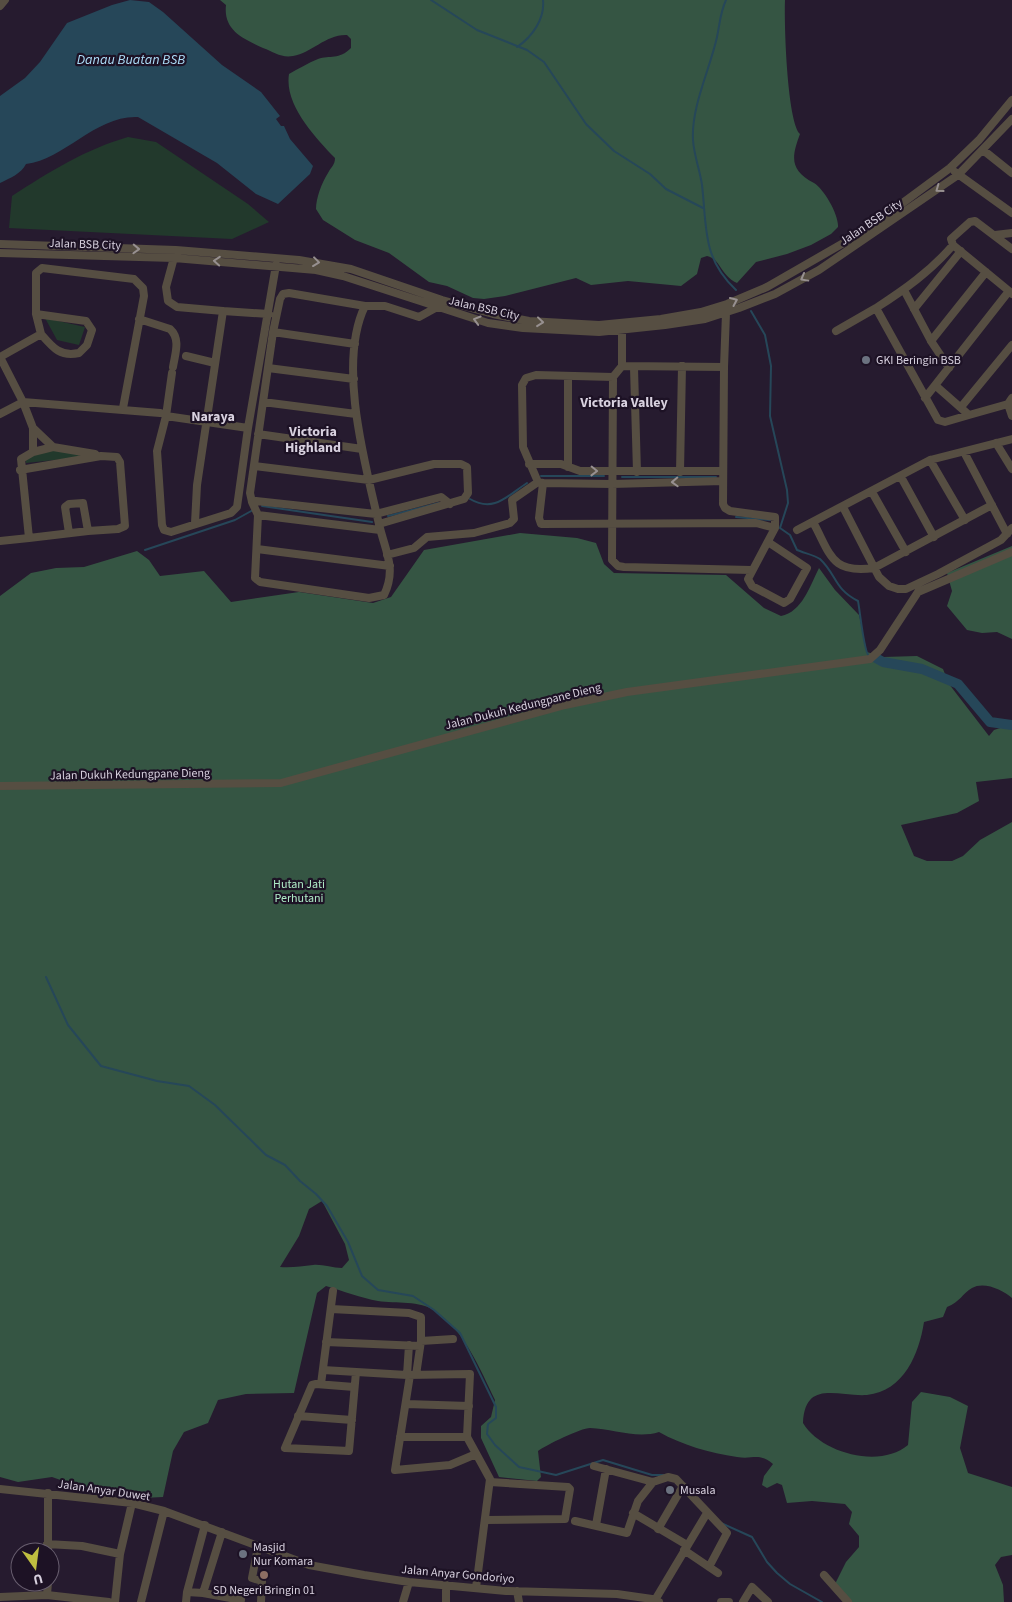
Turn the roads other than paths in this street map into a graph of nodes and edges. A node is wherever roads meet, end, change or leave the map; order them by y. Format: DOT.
graph roads {
  1 [pos="5,0"];
  2 [pos="0,6"];
  3 [pos="1012,100"];
  4 [pos="1012,119"];
  5 [pos="982,150"];
  6 [pos="950,168"];
  7 [pos="1012,173"];
  8 [pos="958,175"];
  9 [pos="1012,213"];
  10 [pos="1012,233"];
  11 [pos="995,236"];
  12 [pos="0,244"];
  13 [pos="953,245"];
  14 [pos="1012,249"];
  15 [pos="961,251"];
  16 [pos="0,252"];
  17 [pos="175,254"];
  18 [pos="276,265"];
  19 [pos="986,272"];
  20 [pos="904,290"];
  21 [pos="1010,292"];
  22 [pos="442,300"];
  23 [pos="426,304"];
  24 [pos="365,306"];
  25 [pos="438,308"];
  26 [pos="876,308"];
  27 [pos="914,309"];
  28 [pos="223,311"];
  29 [pos="726,313"];
  30 [pos="36,314"];
  31 [pos="269,314"];
  32 [pos="419,317"];
  33 [pos="139,319"];
  34 [pos="622,327"];
  35 [pos="836,331"];
  36 [pos="273,332"];
  37 [pos="41,334"];
  38 [pos="931,341"];
  39 [pos="355,344"];
  40 [pos="1012,345"];
  41 [pos="186,356"];
  42 [pos="0,357"];
  43 [pos="215,363"];
  44 [pos="622,366"];
  45 [pos="682,366"];
  46 [pos="724,367"];
  47 [pos="268,368"];
  48 [pos="634,368"];
  49 [pos="949,368"];
  50 [pos="568,377"];
  51 [pos="613,377"];
  52 [pos="354,379"];
  53 [pos="936,386"];
  54 [pos="925,398"];
  55 [pos="1010,401"];
  56 [pos="23,402"];
  57 [pos="263,402"];
  58 [pos="961,407"];
  59 [pos="122,408"];
  60 [pos="0,414"];
  61 [pos="163,414"];
  62 [pos="356,414"];
  63 [pos="969,415"];
  64 [pos="1012,416"];
  65 [pos="206,422"];
  66 [pos="33,428"];
  67 [pos="248,428"];
  68 [pos="258,434"];
  69 [pos="1012,439"];
  70 [pos="996,443"];
  71 [pos="53,447"];
  72 [pos="362,449"];
  73 [pos="33,452"];
  74 [pos="964,452"];
  75 [pos="101,456"];
  76 [pos="930,460"];
  77 [pos="529,464"];
  78 [pos="254,466"];
  79 [pos="568,467"];
  80 [pos="1012,469"];
  81 [pos="20,470"];
  82 [pos="723,470"];
  83 [pos="613,471"];
  84 [pos="637,472"];
  85 [pos="680,472"];
  86 [pos="901,476"];
  87 [pos="369,480"];
  88 [pos="723,481"];
  89 [pos="540,482"];
  90 [pos="612,484"];
  91 [pos="872,492"];
  92 [pos="252,502"];
  93 [pos="450,504"];
  94 [pos="992,505"];
  95 [pos="843,507"];
  96 [pos="376,514"];
  97 [pos="258,515"];
  98 [pos="965,520"];
  99 [pos="813,522"];
  100 [pos="195,523"];
  101 [pos="611,524"];
  102 [pos="379,527"];
  103 [pos="775,528"];
  104 [pos="797,530"];
  105 [pos="88,531"];
  106 [pos="1009,531"];
  107 [pos="69,533"];
  108 [pos="934,537"];
  109 [pos="29,538"];
  110 [pos="0,541"];
  111 [pos="768,542"];
  112 [pos="257,549"];
  113 [pos="906,552"];
  114 [pos="1012,552"];
  115 [pos="388,555"];
  116 [pos="390,566"];
  117 [pos="874,568"];
  118 [pos="751,570"];
  119 [pos="0,786"];
  120 [pos="333,1291"];
  121 [pos="331,1309"];
  122 [pos="453,1339"];
  123 [pos="326,1342"];
  124 [pos="420,1343"];
  125 [pos="409,1345"];
  126 [pos="323,1370"];
  127 [pos="356,1372"];
  128 [pos="411,1375"];
  129 [pos="321,1384"];
  130 [pos="354,1387"];
  131 [pos="406,1404"];
  132 [pos="469,1406"];
  133 [pos="298,1416"];
  134 [pos="352,1420"];
  135 [pos="400,1436"];
  136 [pos="467,1437"];
  137 [pos="476,1454"];
  138 [pos="594,1466"];
  139 [pos="606,1469"];
  140 [pos="490,1482"];
  141 [pos="653,1482"];
  142 [pos="683,1486"];
  143 [pos="0,1489"];
  144 [pos="48,1493"];
  145 [pos="132,1504"];
  146 [pos="164,1511"];
  147 [pos="633,1513"];
  148 [pos="706,1513"];
  149 [pos="486,1520"];
  150 [pos="575,1521"];
  151 [pos="205,1525"];
  152 [pos="596,1525"];
  153 [pos="658,1529"];
  154 [pos="222,1532"];
  155 [pos="47,1542"];
  156 [pos="60,1547"];
  157 [pos="258,1547"];
  158 [pos="685,1547"];
  159 [pos="120,1554"];
  160 [pos="709,1567"];
  161 [pos="718,1573"];
  162 [pos="824,1575"];
  163 [pos="409,1582"];
  164 [pos="446,1585"];
  165 [pos="476,1588"];
  166 [pos="518,1591"];
  167 [pos="47,1592"];
  168 [pos="187,1592"];
  169 [pos="203,1594"];
  170 [pos="47,1595"];
  171 [pos="3,1598"];
  172 [pos="612,1598"];
  173 [pos="21,1599"];
  174 [pos="71,1600"];
  175 [pos="241,1600"];
  176 [pos="657,1601"];
  177 [pos="109,1602"];
  178 [pos="115,1602"];
  179 [pos="141,1602"];
  180 [pos="186,1602"];
  181 [pos="261,1602"];
  182 [pos="403,1602"];
  183 [pos="446,1602"];
  184 [pos="519,1602"];
  185 [pos="721,1602"];
  186 [pos="730,1602"];
  187 [pos="743,1602"];
  188 [pos="768,1602"];
  189 [pos="847,1602"];
  1 -- 2 [label="street"];
  3 -- 6 [label="street, Jalan BSB City"];
  4 -- 5 [label="street, Jalan BSB City"];
  5 -- 7 [label="street"];
  5 -- 8 [label="street, Jalan BSB City"];
  6 -- 8 [label="street"];
  34 -- 6 [label="street, Jalan BSB City, one-way"];
  8 -- 9 [label="street"];
  8 -- 29 [label="street, Jalan BSB City, one-way"];
  10 -- 11 [label="street"];
  11 -- 13 [label="street"];
  11 -- 14 [label="street"];
  12 -- 17 [label="street, Jalan BSB City, one-way"];
  13 -- 15 [label="street"];
  13 -- 20 [label="street"];
  15 -- 19 [label="street"];
  15 -- 27 [label="street"];
  16 -- 17 [label="street, Jalan BSB City"];
  18 -- 17 [label="street, Jalan BSB City, one-way"];
  17 -- 22 [label="street, Jalan BSB City, one-way"];
  17 -- 28 [label="street"];
  18 -- 23 [label="street, Jalan BSB City"];
  18 -- 31 [label="street"];
  19 -- 21 [label="street"];
  19 -- 38 [label="street"];
  20 -- 26 [label="street"];
  20 -- 27 [label="street"];
  21 -- 49 [label="street"];
  22 -- 25 [label="street"];
  22 -- 34 [label="street, Jalan BSB City, one-way"];
  23 -- 25 [label="street, Jalan BSB City"];
  23 -- 32 [label="street"];
  24 -- 32 [label="street"];
  24 -- 36 [label="street"];
  24 -- 39 [label="street"];
  25 -- 32 [label="street"];
  34 -- 25 [label="street, Jalan BSB City, one-way"];
  26 -- 35 [label="street"];
  26 -- 54 [label="street"];
  27 -- 38 [label="street"];
  28 -- 31 [label="street"];
  28 -- 43 [label="street"];
  29 -- 34 [label="street, Jalan BSB City"];
  29 -- 46 [label="street"];
  30 -- 33 [label="street"];
  30 -- 37 [label="street"];
  30 -- 37 [label="street"];
  31 -- 67 [label="street"];
  33 -- 59 [label="street"];
  33 -- 61 [label="street"];
  34 -- 44 [label="street"];
  36 -- 39 [label="street"];
  36 -- 47 [label="street"];
  37 -- 42 [label="street"];
  38 -- 49 [label="street"];
  39 -- 52 [label="street"];
  40 -- 58 [label="street"];
  41 -- 43 [label="street"];
  42 -- 56 [label="street"];
  43 -- 65 [label="street"];
  44 -- 48 [label="street"];
  44 -- 51 [label="street"];
  45 -- 46 [label="street"];
  45 -- 48 [label="street"];
  45 -- 85 [label="street"];
  46 -- 82 [label="street"];
  47 -- 52 [label="street"];
  47 -- 57 [label="street"];
  48 -- 84 [label="street"];
  49 -- 53 [label="street"];
  50 -- 51 [label="street"];
  50 -- 77 [label="street"];
  50 -- 79 [label="street"];
  51 -- 83 [label="street"];
  52 -- 62 [label="street"];
  53 -- 54 [label="street"];
  53 -- 58 [label="street"];
  54 -- 63 [label="street"];
  55 -- 63 [label="street"];
  55 -- 64 [label="street"];
  56 -- 59 [label="street"];
  56 -- 60 [label="street"];
  56 -- 66 [label="street"];
  57 -- 62 [label="street"];
  57 -- 68 [label="street"];
  58 -- 63 [label="street"];
  59 -- 61 [label="street"];
  61 -- 65 [label="street"];
  61 -- 100 [label="street"];
  62 -- 72 [label="street"];
  65 -- 67 [label="street"];
  65 -- 100 [label="street"];
  66 -- 71 [label="street"];
  66 -- 73 [label="street"];
  67 -- 100 [label="street"];
  68 -- 72 [label="street"];
  68 -- 78 [label="street"];
  69 -- 70 [label="street"];
  70 -- 74 [label="street"];
  70 -- 80 [label="street"];
  71 -- 73 [label="street"];
  71 -- 75 [label="street"];
  72 -- 87 [label="street"];
  73 -- 81 [label="street"];
  74 -- 76 [label="street"];
  74 -- 94 [label="street"];
  75 -- 81 [label="street"];
  75 -- 105 [label="street"];
  76 -- 86 [label="street"];
  76 -- 98 [label="street"];
  77 -- 79 [label="street"];
  77 -- 89 [label="street"];
  78 -- 87 [label="street"];
  78 -- 92 [label="street"];
  79 -- 83 [label="street, one-way"];
  81 -- 109 [label="street"];
  82 -- 85 [label="street"];
  82 -- 88 [label="street"];
  83 -- 84 [label="street"];
  83 -- 90 [label="street"];
  84 -- 85 [label="street"];
  86 -- 91 [label="street"];
  86 -- 108 [label="street"];
  87 -- 93 [label="street"];
  87 -- 96 [label="street"];
  88 -- 90 [label="street, one-way"];
  88 -- 103 [label="street"];
  89 -- 90 [label="street"];
  89 -- 101 [label="street"];
  89 -- 115 [label="street"];
  90 -- 101 [label="street"];
  91 -- 95 [label="street"];
  91 -- 113 [label="street"];
  92 -- 96 [label="street"];
  92 -- 97 [label="street"];
  93 -- 96 [label="street"];
  93 -- 102 [label="street"];
  94 -- 98 [label="street"];
  94 -- 106 [label="street"];
  95 -- 99 [label="street"];
  95 -- 117 [label="street"];
  96 -- 102 [label="street"];
  97 -- 102 [label="street"];
  97 -- 112 [label="street"];
  98 -- 108 [label="street"];
  99 -- 104 [label="street"];
  99 -- 117 [label="street"];
  101 -- 103 [label="street"];
  101 -- 118 [label="street"];
  102 -- 115 [label="street"];
  103 -- 111 [label="street"];
  105 -- 107 [label="street"];
  105 -- 107 [label="street"];
  106 -- 117 [label="street"];
  107 -- 109 [label="street"];
  108 -- 113 [label="street"];
  109 -- 110 [label="street"];
  111 -- 118 [label="street"];
  111 -- 118 [label="street"];
  112 -- 116 [label="street"];
  112 -- 116 [label="street"];
  113 -- 117 [label="street"];
  114 -- 119 [label="street, Jalan Dukuh Kedungpane Dieng"];
  115 -- 116 [label="street"];
  120 -- 121 [label="street"];
  121 -- 123 [label="street"];
  121 -- 124 [label="street"];
  122 -- 124 [label="street"];
  123 -- 125 [label="street"];
  123 -- 126 [label="street"];
  124 -- 125 [label="street"];
  124 -- 128 [label="street"];
  125 -- 128 [label="street"];
  126 -- 127 [label="street"];
  126 -- 129 [label="street"];
  127 -- 128 [label="street"];
  127 -- 130 [label="street"];
  128 -- 131 [label="street"];
  128 -- 132 [label="street"];
  129 -- 130 [label="street"];
  129 -- 133 [label="street"];
  130 -- 134 [label="street"];
  131 -- 132 [label="street"];
  131 -- 135 [label="street"];
  132 -- 136 [label="street"];
  133 -- 134 [label="street"];
  133 -- 134 [label="street"];
  135 -- 136 [label="street"];
  135 -- 137 [label="street"];
  136 -- 137 [label="street"];
  137 -- 140 [label="street"];
  138 -- 139 [label="street"];
  139 -- 141 [label="street"];
  139 -- 152 [label="street"];
  140 -- 149 [label="street"];
  140 -- 149 [label="street"];
  141 -- 142 [label="street"];
  141 -- 147 [label="street"];
  142 -- 148 [label="street"];
  142 -- 153 [label="street"];
  143 -- 144 [label="street, Jalan Anyar Duwet"];
  144 -- 145 [label="street, Jalan Anyar Duwet"];
  144 -- 155 [label="street"];
  145 -- 146 [label="street, Jalan Anyar Duwet"];
  145 -- 159 [label="street"];
  146 -- 151 [label="street, Jalan Anyar Duwet"];
  146 -- 179 [label="street"];
  147 -- 152 [label="street"];
  147 -- 153 [label="street"];
  148 -- 158 [label="street"];
  148 -- 160 [label="street"];
  149 -- 165 [label="street"];
  150 -- 152 [label="street"];
  151 -- 154 [label="street, Jalan Anyar Duwet"];
  151 -- 168 [label="street"];
  153 -- 158 [label="street"];
  154 -- 157 [label="street, Jalan Anyar Duwet"];
  154 -- 169 [label="street"];
  156 -- 159 [label="street"];
  157 -- 163 [label="street, Jalan Anyar Gondoriyo"];
  157 -- 181 [label="street"];
  158 -- 160 [label="street"];
  158 -- 176 [label="street"];
  159 -- 178 [label="street"];
  160 -- 161 [label="street"];
  162 -- 189 [label="street"];
  163 -- 164 [label="street, Jalan Anyar Gondoriyo"];
  163 -- 182 [label="street"];
  164 -- 165 [label="street, Jalan Anyar Gondoriyo"];
  164 -- 183 [label="street"];
  165 -- 166 [label="street, Jalan Anyar Gondoriyo"];
  166 -- 172 [label="street, Jalan Anyar Gondoriyo"];
  166 -- 184 [label="street"];
  167 -- 170 [label="street"];
  168 -- 169 [label="street"];
  168 -- 180 [label="street"];
  169 -- 175 [label="street"];
  170 -- 173 [label="street"];
  170 -- 174 [label="street"];
  171 -- 173 [label="street"];
  172 -- 176 [label="street, Jalan Anyar Gondoriyo"];
  174 -- 177 [label="street"];
  185 -- 186 [label="street"];
  187 -- 188 [label="street"];
}
